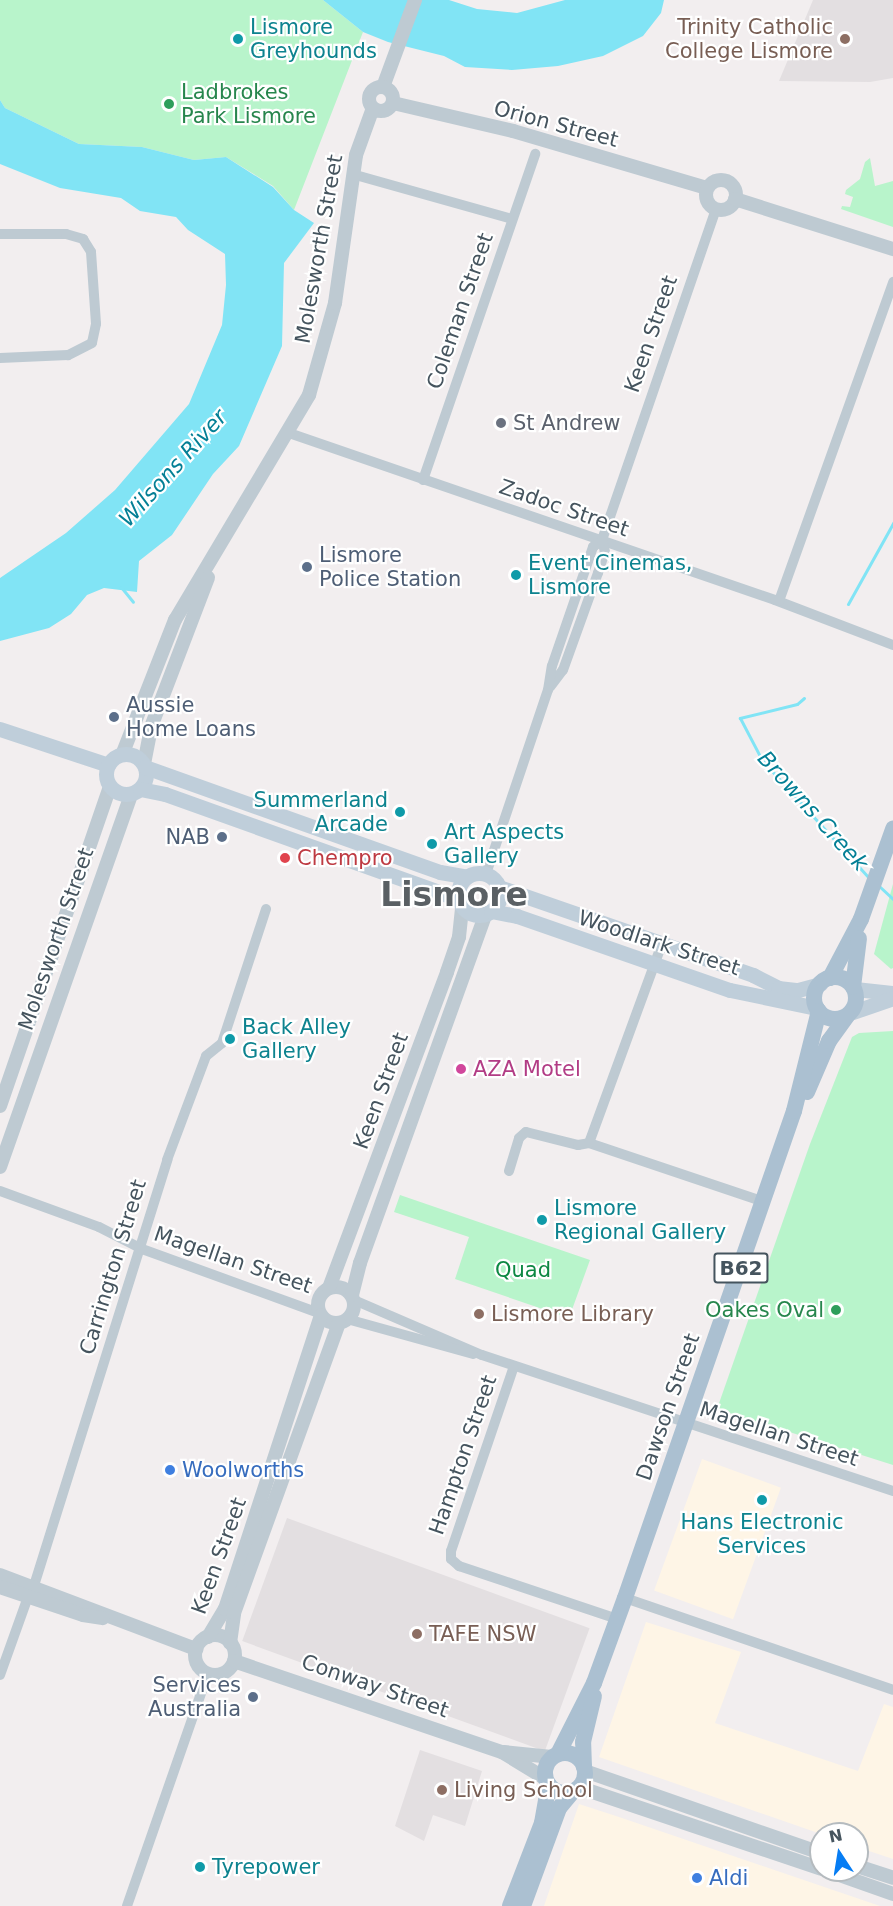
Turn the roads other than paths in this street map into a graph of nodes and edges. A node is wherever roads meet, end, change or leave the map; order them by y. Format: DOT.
graph roads {
  1 [pos="415,0"];
  2 [pos="382,87"];
  3 [pos="393,103"];
  4 [pos="373,108"];
  5 [pos="535,154"];
  6 [pos="352,174"];
  7 [pos="707,188"];
  8 [pos="735,199"];
  9 [pos="716,209"];
  10 [pos="512,219"];
  11 [pos="0,234"];
  12 [pos="893,249"];
  13 [pos="893,282"];
  14 [pos="0,358"];
  15 [pos="289,434"];
  16 [pos="423,480"];
  17 [pos="602,540"];
  18 [pos="218,554"];
  19 [pos="779,601"];
  20 [pos="893,645"];
  21 [pos="0,729"];
  22 [pos="122,754"];
  23 [pos="108,765"];
  24 [pos="144,765"];
  25 [pos="110,787"];
  26 [pos="135,792"];
  27 [pos="893,829"];
  28 [pos="486,874"];
  29 [pos="467,877"];
  30 [pos="499,887"];
  31 [pos="460,903"];
  32 [pos="266,909"];
  33 [pos="488,912"];
  34 [pos="861,919"];
  35 [pos="662,944"];
  36 [pos="655,965"];
  37 [pos="825,981"];
  38 [pos="854,988"];
  39 [pos="893,993"];
  40 [pos="893,998"];
  41 [pos="818,1010"];
  42 [pos="848,1015"];
  43 [pos="0,1106"];
  44 [pos="794,1111"];
  45 [pos="590,1143"];
  46 [pos="0,1167"];
  47 [pos="509,1171"];
  48 [pos="0,1191"];
  49 [pos="764,1202"];
  50 [pos="142,1249"];
  51 [pos="329,1288"];
  52 [pos="353,1298"];
  53 [pos="320,1314"];
  54 [pos="343,1321"];
  55 [pos="482,1355"];
  56 [pos="514,1366"];
  57 [pos="686,1424"];
  58 [pos="893,1491"];
  59 [pos="0,1575"];
  60 [pos="0,1587"];
  61 [pos="30,1591"];
  62 [pos="625,1598"];
  63 [pos="617,1619"];
  64 [pos="114,1620"];
  65 [pos="207,1637"];
  66 [pos="230,1643"];
  67 [pos="196,1649"];
  68 [pos="234,1661"];
  69 [pos="208,1674"];
  70 [pos="0,1675"];
  71 [pos="594,1683"];
  72 [pos="893,1690"];
  73 [pos="502,1752"];
  74 [pos="555,1756"];
  75 [pos="584,1769"];
  76 [pos="548,1782"];
  77 [pos="576,1789"];
  78 [pos="809,1849"];
  79 [pos="809,1864"];
  80 [pos="869,1870"];
  81 [pos="893,1878"];
  82 [pos="859,1882"];
  83 [pos="893,1894"];
  84 [pos="127,1906"];
  85 [pos="510,1906"];
  86 [pos="523,1906"];
  1 -- 2 [label="street"];
  2 -- 3 [label="street"];
  2 -- 4 [label="street"];
  3 -- 4 [label="street"];
  3 -- 7 [label="street, Orion Street"];
  4 -- 6 [label="street, Molesworth Street"];
  5 -- 10 [label="street, Coleman Street"];
  6 -- 10 [label="street"];
  6 -- 15 [label="street, Molesworth Street"];
  7 -- 8 [label="street"];
  7 -- 9 [label="street"];
  8 -- 9 [label="street"];
  8 -- 12 [label="street"];
  9 -- 17 [label="street, Keen Street"];
  10 -- 16 [label="street, Coleman Street"];
  11 -- 14 [label="street"];
  13 -- 19 [label="street"];
  15 -- 16 [label="street, Zadoc Street"];
  15 -- 18 [label="street, Molesworth Street"];
  16 -- 17 [label="street, Zadoc Street"];
  17 -- 19 [label="street, Zadoc Street"];
  17 -- 28 [label="street, Keen Street"];
  18 -- 22 [label="street, Molesworth Street"];
  18 -- 24 [label="street, Molesworth Street"];
  19 -- 20 [label="street, Zadoc Street"];
  21 -- 23 [label="main road"];
  22 -- 23 [label="main road"];
  22 -- 24 [label="main road"];
  23 -- 25 [label="main road"];
  24 -- 26 [label="main road"];
  24 -- 29 [label="main road"];
  25 -- 26 [label="main road"];
  25 -- 43 [label="street, Molesworth Street"];
  26 -- 31 [label="main road"];
  26 -- 46 [label="street, Molesworth Street"];
  27 -- 34 [label="main road, B62"];
  28 -- 29 [label="main road"];
  28 -- 30 [label="main road"];
  29 -- 31 [label="main road"];
  30 -- 33 [label="main road"];
  30 -- 35 [label="main road, Woodlark Street"];
  31 -- 33 [label="main road"];
  31 -- 51 [label="street, Keen Street"];
  32 -- 50 [label="street, Carrington Street"];
  33 -- 36 [label="main road, Woodlark Street"];
  33 -- 52 [label="street, Keen Street"];
  34 -- 37 [label="main road, B62"];
  34 -- 38 [label="main road, B62"];
  35 -- 36 [label="street"];
  35 -- 37 [label="main road, Woodlark Street"];
  36 -- 41 [label="main road, Woodlark Street"];
  36 -- 45 [label="street"];
  37 -- 38 [label="main road"];
  37 -- 41 [label="main road, B62"];
  38 -- 39 [label="main road"];
  38 -- 42 [label="main road, B62"];
  40 -- 42 [label="main road"];
  41 -- 42 [label="main road"];
  41 -- 44 [label="main road, Dawson Street / B62"];
  42 -- 44 [label="main road, Dawson Street / B62"];
  44 -- 49 [label="main road, Dawson Street / B62"];
  45 -- 47 [label="street"];
  45 -- 49 [label="street"];
  48 -- 50 [label="street, Magellan Street"];
  49 -- 57 [label="main road, Dawson Street / B62"];
  50 -- 53 [label="street, Magellan Street"];
  50 -- 61 [label="street, Carrington Street"];
  51 -- 52 [label="street"];
  51 -- 53 [label="street"];
  52 -- 54 [label="street"];
  52 -- 55 [label="street, Magellan Street"];
  53 -- 54 [label="street"];
  53 -- 65 [label="street, Keen Street"];
  54 -- 55 [label="street, Magellan Street"];
  54 -- 66 [label="street, Keen Street"];
  55 -- 56 [label="street, Magellan Street"];
  56 -- 57 [label="street, Magellan Street"];
  56 -- 63 [label="street, Hampton Street"];
  57 -- 58 [label="street, Magellan Street"];
  57 -- 62 [label="main road, Dawson Street / B62"];
  59 -- 61 [label="street"];
  60 -- 61 [label="street"];
  61 -- 64 [label="street"];
  61 -- 64 [label="street"];
  61 -- 70 [label="street, Carrington Street"];
  62 -- 63 [label="main road, Dawson Street / B62"];
  62 -- 72 [label="street"];
  63 -- 71 [label="main road, Dawson Street / B62"];
  64 -- 67 [label="street"];
  65 -- 66 [label="street"];
  65 -- 67 [label="street"];
  66 -- 68 [label="street"];
  67 -- 69 [label="street"];
  68 -- 69 [label="street"];
  68 -- 73 [label="street, Conway Street"];
  69 -- 84 [label="street"];
  71 -- 74 [label="main road, Dawson Street / B62"];
  71 -- 75 [label="main road, Dawson Street / B62"];
  73 -- 74 [label="street, Conway Street"];
  73 -- 76 [label="street, Conway Street"];
  74 -- 75 [label="main road"];
  74 -- 76 [label="main road, B62"];
  75 -- 77 [label="main road, B62"];
  75 -- 78 [label="street"];
  76 -- 77 [label="main road"];
  76 -- 85 [label="main road, B62"];
  77 -- 79 [label="street"];
  77 -- 86 [label="main road, B62"];
  80 -- 81 [label="street"];
  82 -- 83 [label="street"];
}
